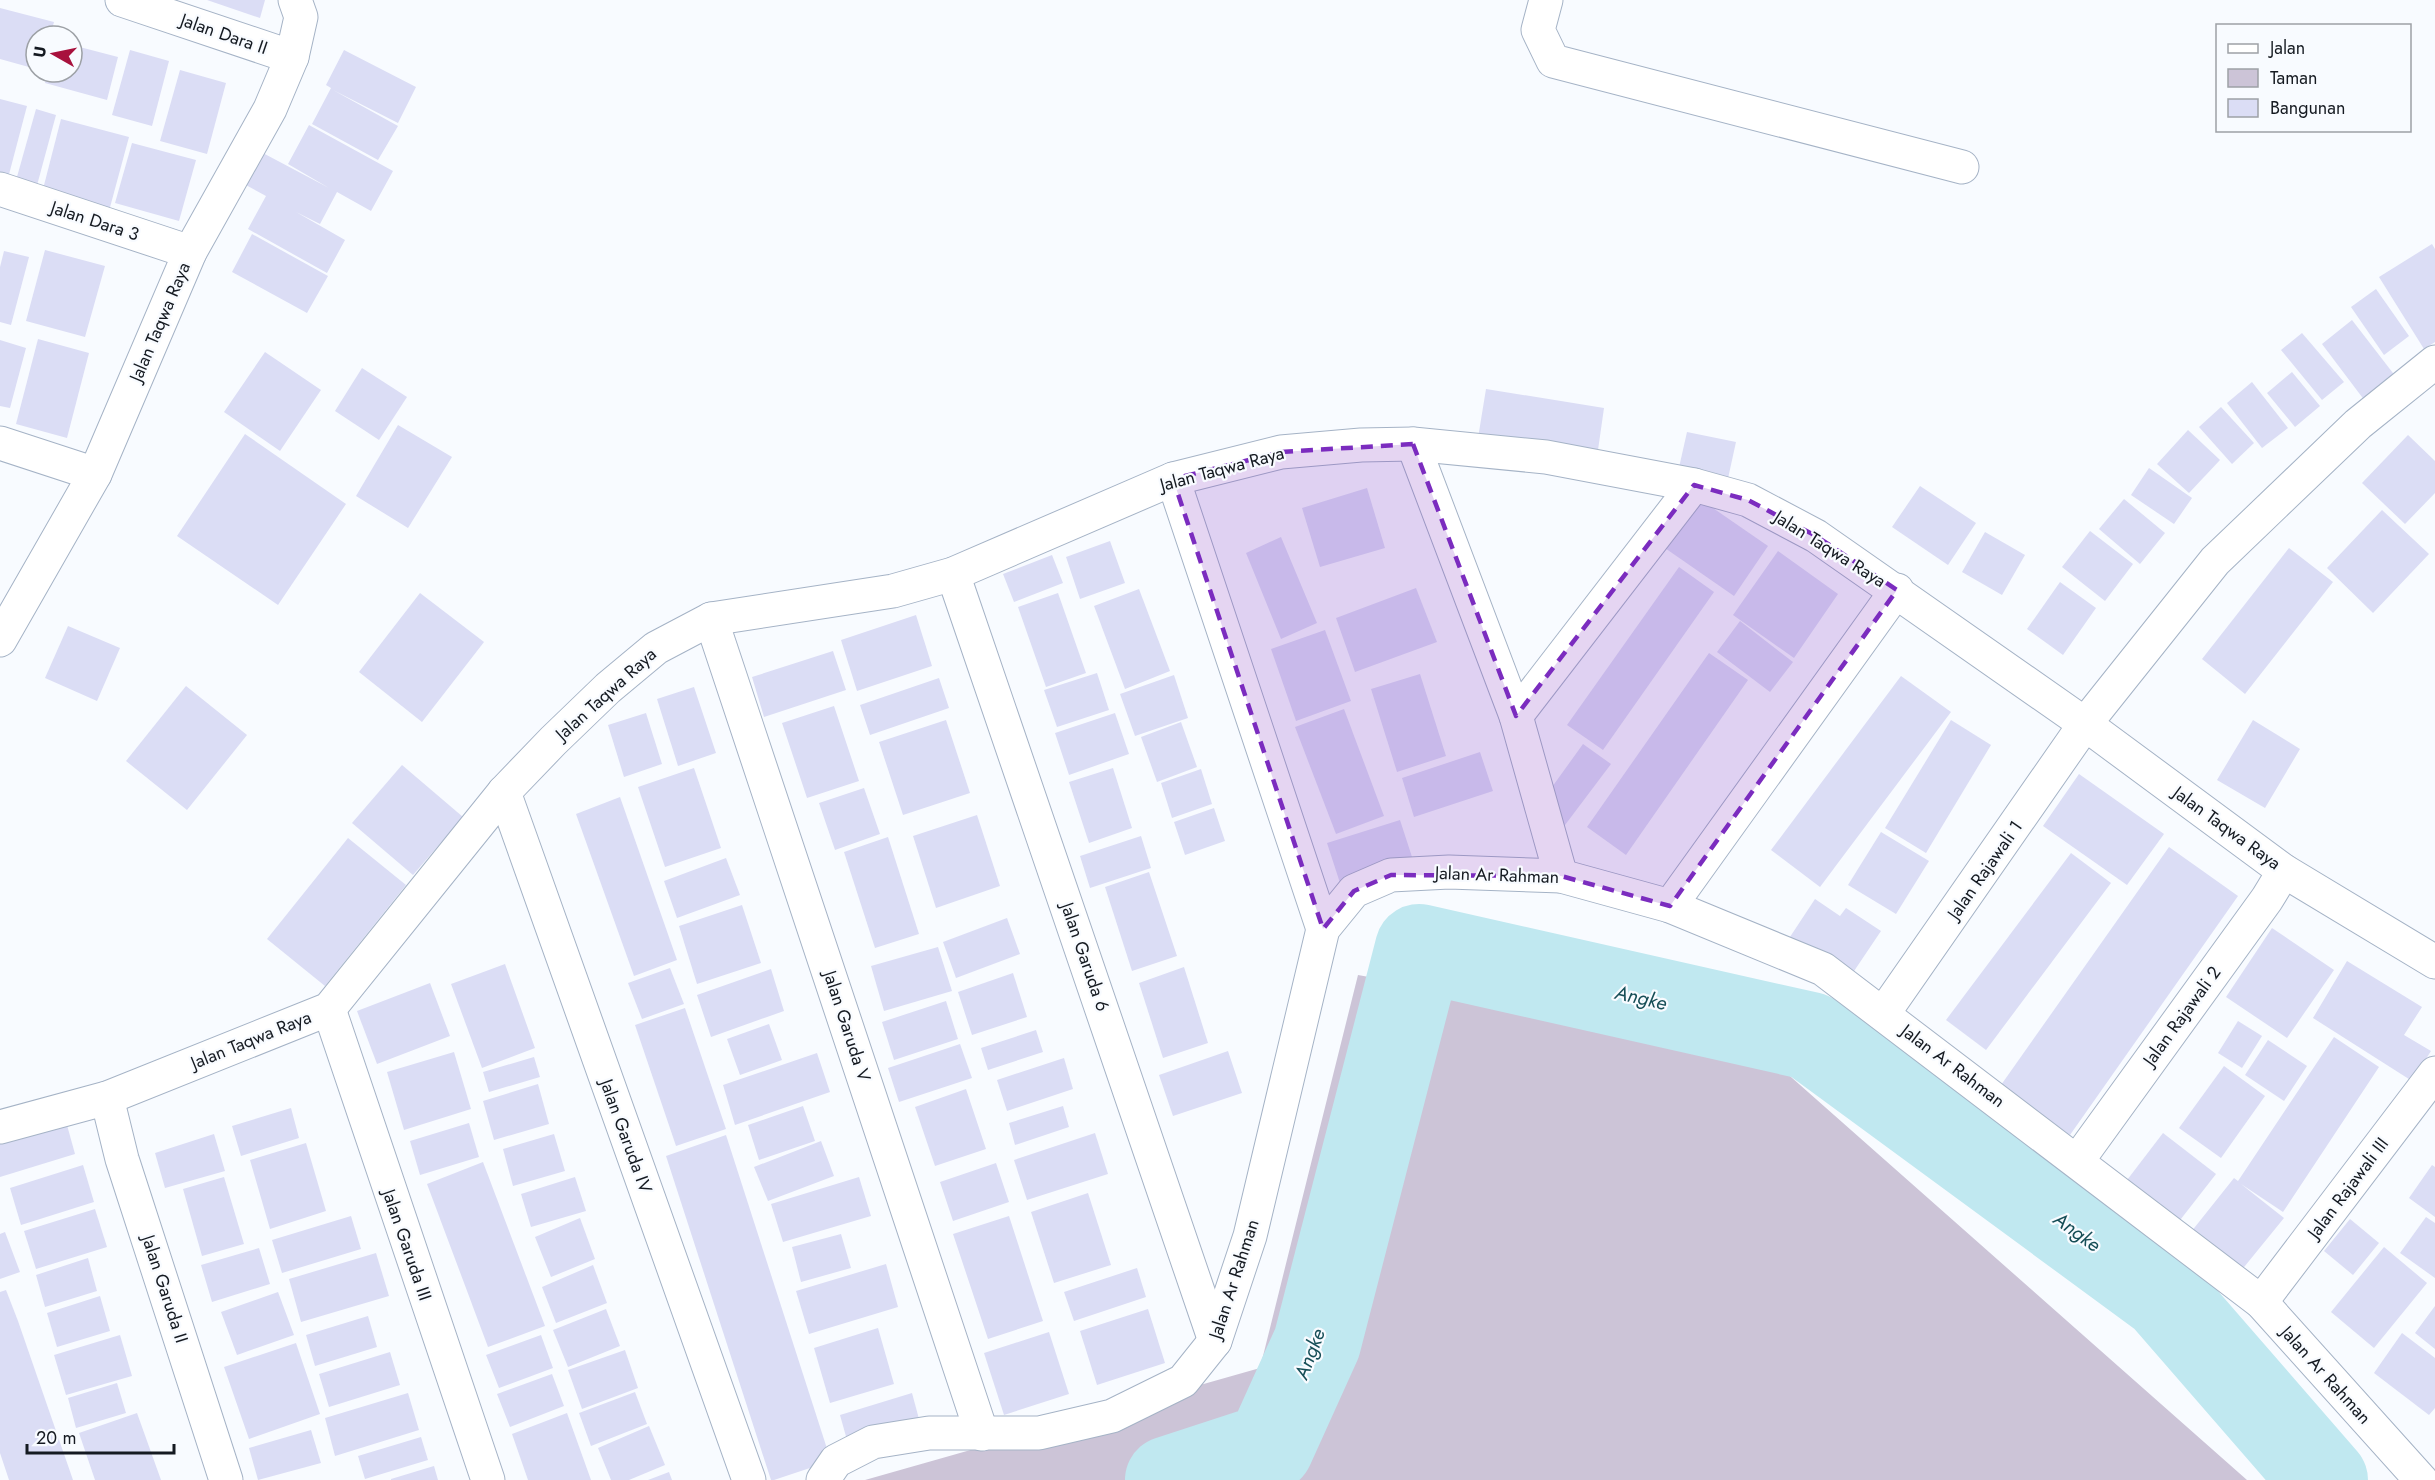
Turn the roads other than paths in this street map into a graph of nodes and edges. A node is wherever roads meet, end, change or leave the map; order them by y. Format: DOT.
graph roads {
  1 [pos="122,0"];
  2 [pos="295,0"];
  3 [pos="1546,0"];
  4 [pos="292,57"];
  5 [pos="1962,167"];
  6 [pos="0,189"];
  7 [pos="190,252"];
  8 [pos="2435,362"];
  9 [pos="0,443"];
  10 [pos="1413,444"];
  11 [pos="95,474"];
  12 [pos="1173,479"];
  13 [pos="1694,485"];
  14 [pos="953,573"];
  15 [pos="1897,590"];
  16 [pos="711,619"];
  17 [pos="0,640"];
  18 [pos="1516,716"];
  19 [pos="2085,724"];
  20 [pos="504,792"];
  21 [pos="2284,871"];
  22 [pos="1561,876"];
  23 [pos="1670,906"];
  24 [pos="1323,929"];
  25 [pos="2435,963"];
  26 [pos="329,1009"];
  27 [pos="1883,1014"];
  28 [pos="2435,1073"];
  29 [pos="107,1098"];
  30 [pos="0,1127"];
  31 [pos="2078,1160"];
  32 [pos="2261,1302"];
  33 [pos="1215,1341"];
  34 [pos="982,1434"];
  35 [pos="2435,1469"];
  36 [pos="226,1480"];
  37 [pos="488,1480"];
  38 [pos="749,1480"];
  39 [pos="823,1480"];
  40 [pos="2421,1480"];
  41 [pos="2426,1480"];
  1 -- 4 [label="street, Jalan Dara II"];
  2 -- 4 [label="street, Jalan Taqwa Raya"];
  3 -- 5 [label="street"];
  4 -- 7 [label="street, Jalan Taqwa Raya"];
  6 -- 7 [label="street, Jalan Dara 3"];
  7 -- 11 [label="street, Jalan Taqwa Raya"];
  8 -- 19 [label="street, Jalan Rajawali 1"];
  9 -- 11 [label="street"];
  10 -- 12 [label="street, Jalan Taqwa Raya"];
  10 -- 13 [label="street, Jalan Taqwa Raya"];
  10 -- 18 [label="street"];
  11 -- 17 [label="street, Jalan Taqwa Raya"];
  12 -- 14 [label="street, Jalan Taqwa Raya"];
  12 -- 24 [label="street"];
  13 -- 15 [label="street, Jalan Taqwa Raya"];
  13 -- 18 [label="street"];
  14 -- 16 [label="street, Jalan Taqwa Raya"];
  14 -- 33 [label="street, Jalan Garuda 6"];
  15 -- 19 [label="street, Jalan Taqwa Raya"];
  15 -- 23 [label="street"];
  16 -- 20 [label="street, Jalan Taqwa Raya"];
  16 -- 34 [label="street, Jalan Garuda V"];
  18 -- 22 [label="street"];
  19 -- 21 [label="street, Jalan Taqwa Raya"];
  19 -- 27 [label="street, Jalan Rajawali 1"];
  20 -- 26 [label="street, Jalan Taqwa Raya"];
  20 -- 38 [label="street, Jalan Garuda IV"];
  21 -- 25 [label="street, Jalan Taqwa Raya"];
  21 -- 31 [label="street, Jalan Rajawali 2"];
  22 -- 23 [label="street, Jalan Ar Rahman"];
  22 -- 24 [label="street, Jalan Ar Rahman"];
  23 -- 27 [label="street, Jalan Ar Rahman"];
  24 -- 33 [label="street, Jalan Ar Rahman"];
  26 -- 29 [label="street, Jalan Taqwa Raya"];
  26 -- 37 [label="street, Jalan Garuda III"];
  27 -- 31 [label="street, Jalan Ar Rahman"];
  28 -- 32 [label="street, Jalan Rajawali III"];
  29 -- 30 [label="street, Jalan Taqwa Raya"];
  29 -- 36 [label="street, Jalan Garuda II"];
  31 -- 32 [label="street, Jalan Ar Rahman"];
  32 -- 40 [label="street, Jalan Ar Rahman"];
  33 -- 34 [label="street, Jalan Ar Rahman"];
  34 -- 39 [label="street, Jalan Ar Rahman"];
  35 -- 41 [label="street"];
}
